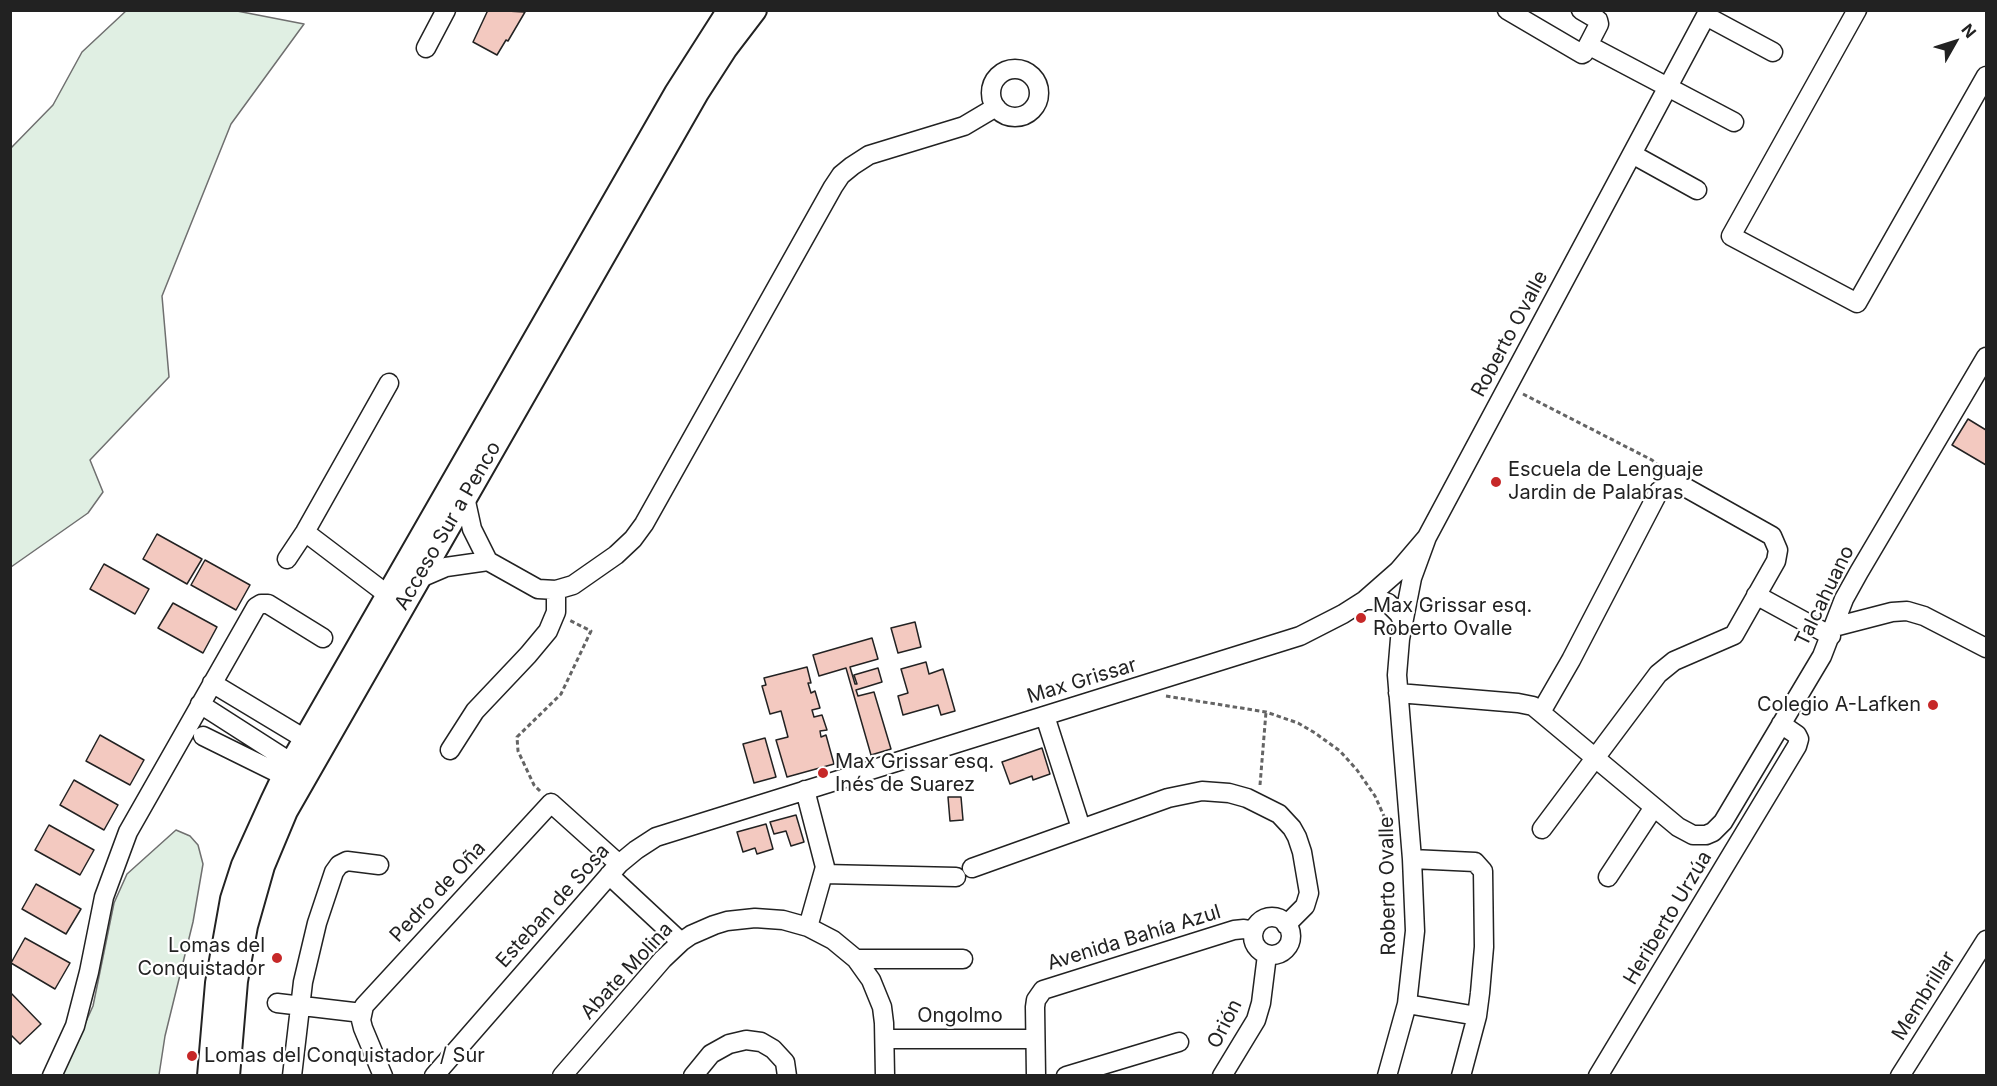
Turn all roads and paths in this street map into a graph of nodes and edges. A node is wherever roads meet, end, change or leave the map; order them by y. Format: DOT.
graph roads {
  1 [pos="446,10"];
  2 [pos="729,10"];
  3 [pos="755,10"];
  4 [pos="1581,10"];
  5 [pos="1857,10"];
  6 [pos="1509,12"];
  7 [pos="1707,13"];
  8 [pos="1588,45"];
  9 [pos="426,48"];
  10 [pos="1773,52"];
  11 [pos="1986,76"];
  12 [pos="1668,86"];
  13 [pos="996,107"];
  14 [pos="1734,122"];
  15 [pos="1632,154"];
  16 [pos="1697,190"];
  17 [pos="1986,357"];
  18 [pos="389,383"];
  19 [pos="1508,386"];
  20 [pos="1670,485"];
  21 [pos="465,497"];
  22 [pos="305,532"];
  23 [pos="1427,537"];
  24 [pos="286,560"];
  25 [pos="488,561"];
  26 [pos="418,579"];
  27 [pos="556,590"];
  28 [pos="388,595"];
  29 [pos="1756,595"];
  30 [pos="1365,600"];
  31 [pos="556,612"];
  32 [pos="1403,622"];
  33 [pos="1833,632"];
  34 [pos="323,638"];
  35 [pos="1986,648"];
  36 [pos="212,683"];
  37 [pos="1398,693"];
  38 [pos="1163,696"];
  39 [pos="200,704"];
  40 [pos="1266,712"];
  41 [pos="1541,712"];
  42 [pos="1045,716"];
  43 [pos="271,718"];
  44 [pos="1781,724"];
  45 [pos="203,736"];
  46 [pos="305,739"];
  47 [pos="257,741"];
  48 [pos="450,750"];
  49 [pos="1596,758"];
  50 [pos="288,770"];
  51 [pos="1754,770"];
  52 [pos="1775,783"];
  53 [pos="534,784"];
  54 [pos="805,790"];
  55 [pos="1259,804"];
  56 [pos="1654,807"];
  57 [pos="1081,828"];
  58 [pos="1542,829"];
  59 [pos="1395,843"];
  60 [pos="1412,859"];
  61 [pos="380,865"];
  62 [pos="614,869"];
  63 [pos="825,874"];
  64 [pos="1608,877"];
  65 [pos="1287,925"];
  66 [pos="808,927"];
  67 [pos="1254,931"];
  68 [pos="1986,940"];
  69 [pos="681,942"];
  70 [pos="1267,955"];
  71 [pos="856,959"];
  72 [pos="963,959"];
  73 [pos="277,1002"];
  74 [pos="1407,1004"];
  75 [pos="300,1005"];
  76 [pos="362,1013"];
  77 [pos="1477,1016"];
  78 [pos="885,1039"];
  79 [pos="1035,1039"];
  80 [pos="1179,1042"];
  81 [pos="52,1076"];
  82 [pos="209,1076"];
  83 [pos="228,1076"];
  84 [pos="292,1076"];
  85 [pos="383,1076"];
  86 [pos="434,1076"];
  87 [pos="562,1076"];
  88 [pos="693,1076"];
  89 [pos="787,1076"];
  90 [pos="885,1076"];
  91 [pos="1036,1076"];
  92 [pos="1066,1076"];
  93 [pos="1222,1076"];
  94 [pos="1387,1076"];
  95 [pos="1461,1076"];
  96 [pos="1598,1076"];
  97 [pos="1900,1076"];
  1 -- 9 [label="street"];
  2 -- 28 [label="main road, Acceso Sur a Penco"];
  3 -- 21 [label="main road, Acceso Sur a Penco"];
  4 -- 8 [label="street"];
  5 -- 11 [label="street"];
  6 -- 8 [label="street"];
  7 -- 10 [label="street"];
  7 -- 12 [label="street, Roberto Ovalle"];
  8 -- 12 [label="street"];
  12 -- 14 [label="street"];
  12 -- 15 [label="street, Roberto Ovalle"];
  13 -- 27 [label="street"];
  15 -- 16 [label="street"];
  15 -- 19 [label="street, Roberto Ovalle"];
  17 -- 33 [label="street, Talcahuano"];
  18 -- 22 [label="street"];
  19 -- 20 [label="path"];
  19 -- 23 [label="street, Roberto Ovalle"];
  20 -- 29 [label="street"];
  20 -- 41 [label="street"];
  21 -- 25 [label="street"];
  21 -- 26 [label="main road, Acceso Sur a Penco"];
  22 -- 24 [label="street"];
  22 -- 28 [label="street"];
  23 -- 30 [label="street, Max Grissar"];
  23 -- 32 [label="street, Roberto Ovalle"];
  25 -- 26 [label="street"];
  25 -- 27 [label="street"];
  26 -- 83 [label="main road, Acceso Sur a Penco"];
  27 -- 31 [label="street"];
  28 -- 46 [label="main road, Acceso Sur a Penco"];
  29 -- 33 [label="street"];
  29 -- 49 [label="street"];
  30 -- 32 [label="street"];
  30 -- 42 [label="street, Max Grissar"];
  31 -- 48 [label="street"];
  31 -- 53 [label="path"];
  32 -- 37 [label="street, Roberto Ovalle"];
  33 -- 35 [label="street"];
  33 -- 44 [label="street, Talcahuano"];
  34 -- 36 [label="street"];
  36 -- 39 [label="street"];
  36 -- 43 [label="street"];
  37 -- 41 [label="street"];
  37 -- 60 [label="street, Roberto Ovalle"];
  38 -- 40 [label="path"];
  39 -- 47 [label="street"];
  39 -- 81 [label="street"];
  40 -- 55 [label="path"];
  40 -- 59 [label="path"];
  41 -- 49 [label="street"];
  42 -- 54 [label="street, Max Grissar"];
  42 -- 57 [label="street"];
  43 -- 46 [label="street"];
  43 -- 47 [label="street"];
  44 -- 51 [label="street, Talcahuano"];
  44 -- 52 [label="street, Heriberto Urzúa"];
  45 -- 50 [label="street"];
  46 -- 50 [label="main road, Acceso Sur a Penco"];
  47 -- 50 [label="street"];
  49 -- 56 [label="street"];
  49 -- 58 [label="street"];
  50 -- 82 [label="main road, Acceso Sur a Penco"];
  51 -- 52 [label="street"];
  51 -- 56 [label="street, Talcahuano"];
  52 -- 96 [label="street, Heriberto Urzúa"];
  54 -- 62 [label="street, Esteban de Sosa"];
  54 -- 63 [label="street"];
  55 -- 57 [label="street"];
  55 -- 65 [label="street"];
  56 -- 64 [label="street"];
  57 -- 63 [label="street"];
  60 -- 74 [label="street, Roberto Ovalle"];
  60 -- 77 [label="street"];
  61 -- 75 [label="street"];
  62 -- 69 [label="street"];
  62 -- 76 [label="street, Pedro de Oña"];
  62 -- 86 [label="street, Esteban de Sosa"];
  63 -- 66 [label="street"];
  65 -- 67 [label="street, Avenida Bahía Azul"];
  65 -- 70 [label="street"];
  66 -- 69 [label="street, Abate Molina"];
  66 -- 71 [label="street, Abate Molina"];
  67 -- 70 [label="street"];
  67 -- 79 [label="street, Avenida Bahía Azul"];
  68 -- 97 [label="street, Membrillar"];
  69 -- 87 [label="street, Abate Molina"];
  70 -- 93 [label="street, Orión"];
  71 -- 72 [label="street"];
  71 -- 78 [label="street, Abate Molina"];
  73 -- 75 [label="street"];
  74 -- 77 [label="street"];
  74 -- 94 [label="street, Roberto Ovalle"];
  75 -- 76 [label="street"];
  75 -- 84 [label="street"];
  76 -- 85 [label="street"];
  77 -- 95 [label="street"];
  78 -- 79 [label="street, Ongolmo"];
  78 -- 90 [label="street, Abate Molina"];
  79 -- 91 [label="street, Avenida Bahía Azul"];
  80 -- 92 [label="street"];
  88 -- 89 [label="street"];
}
